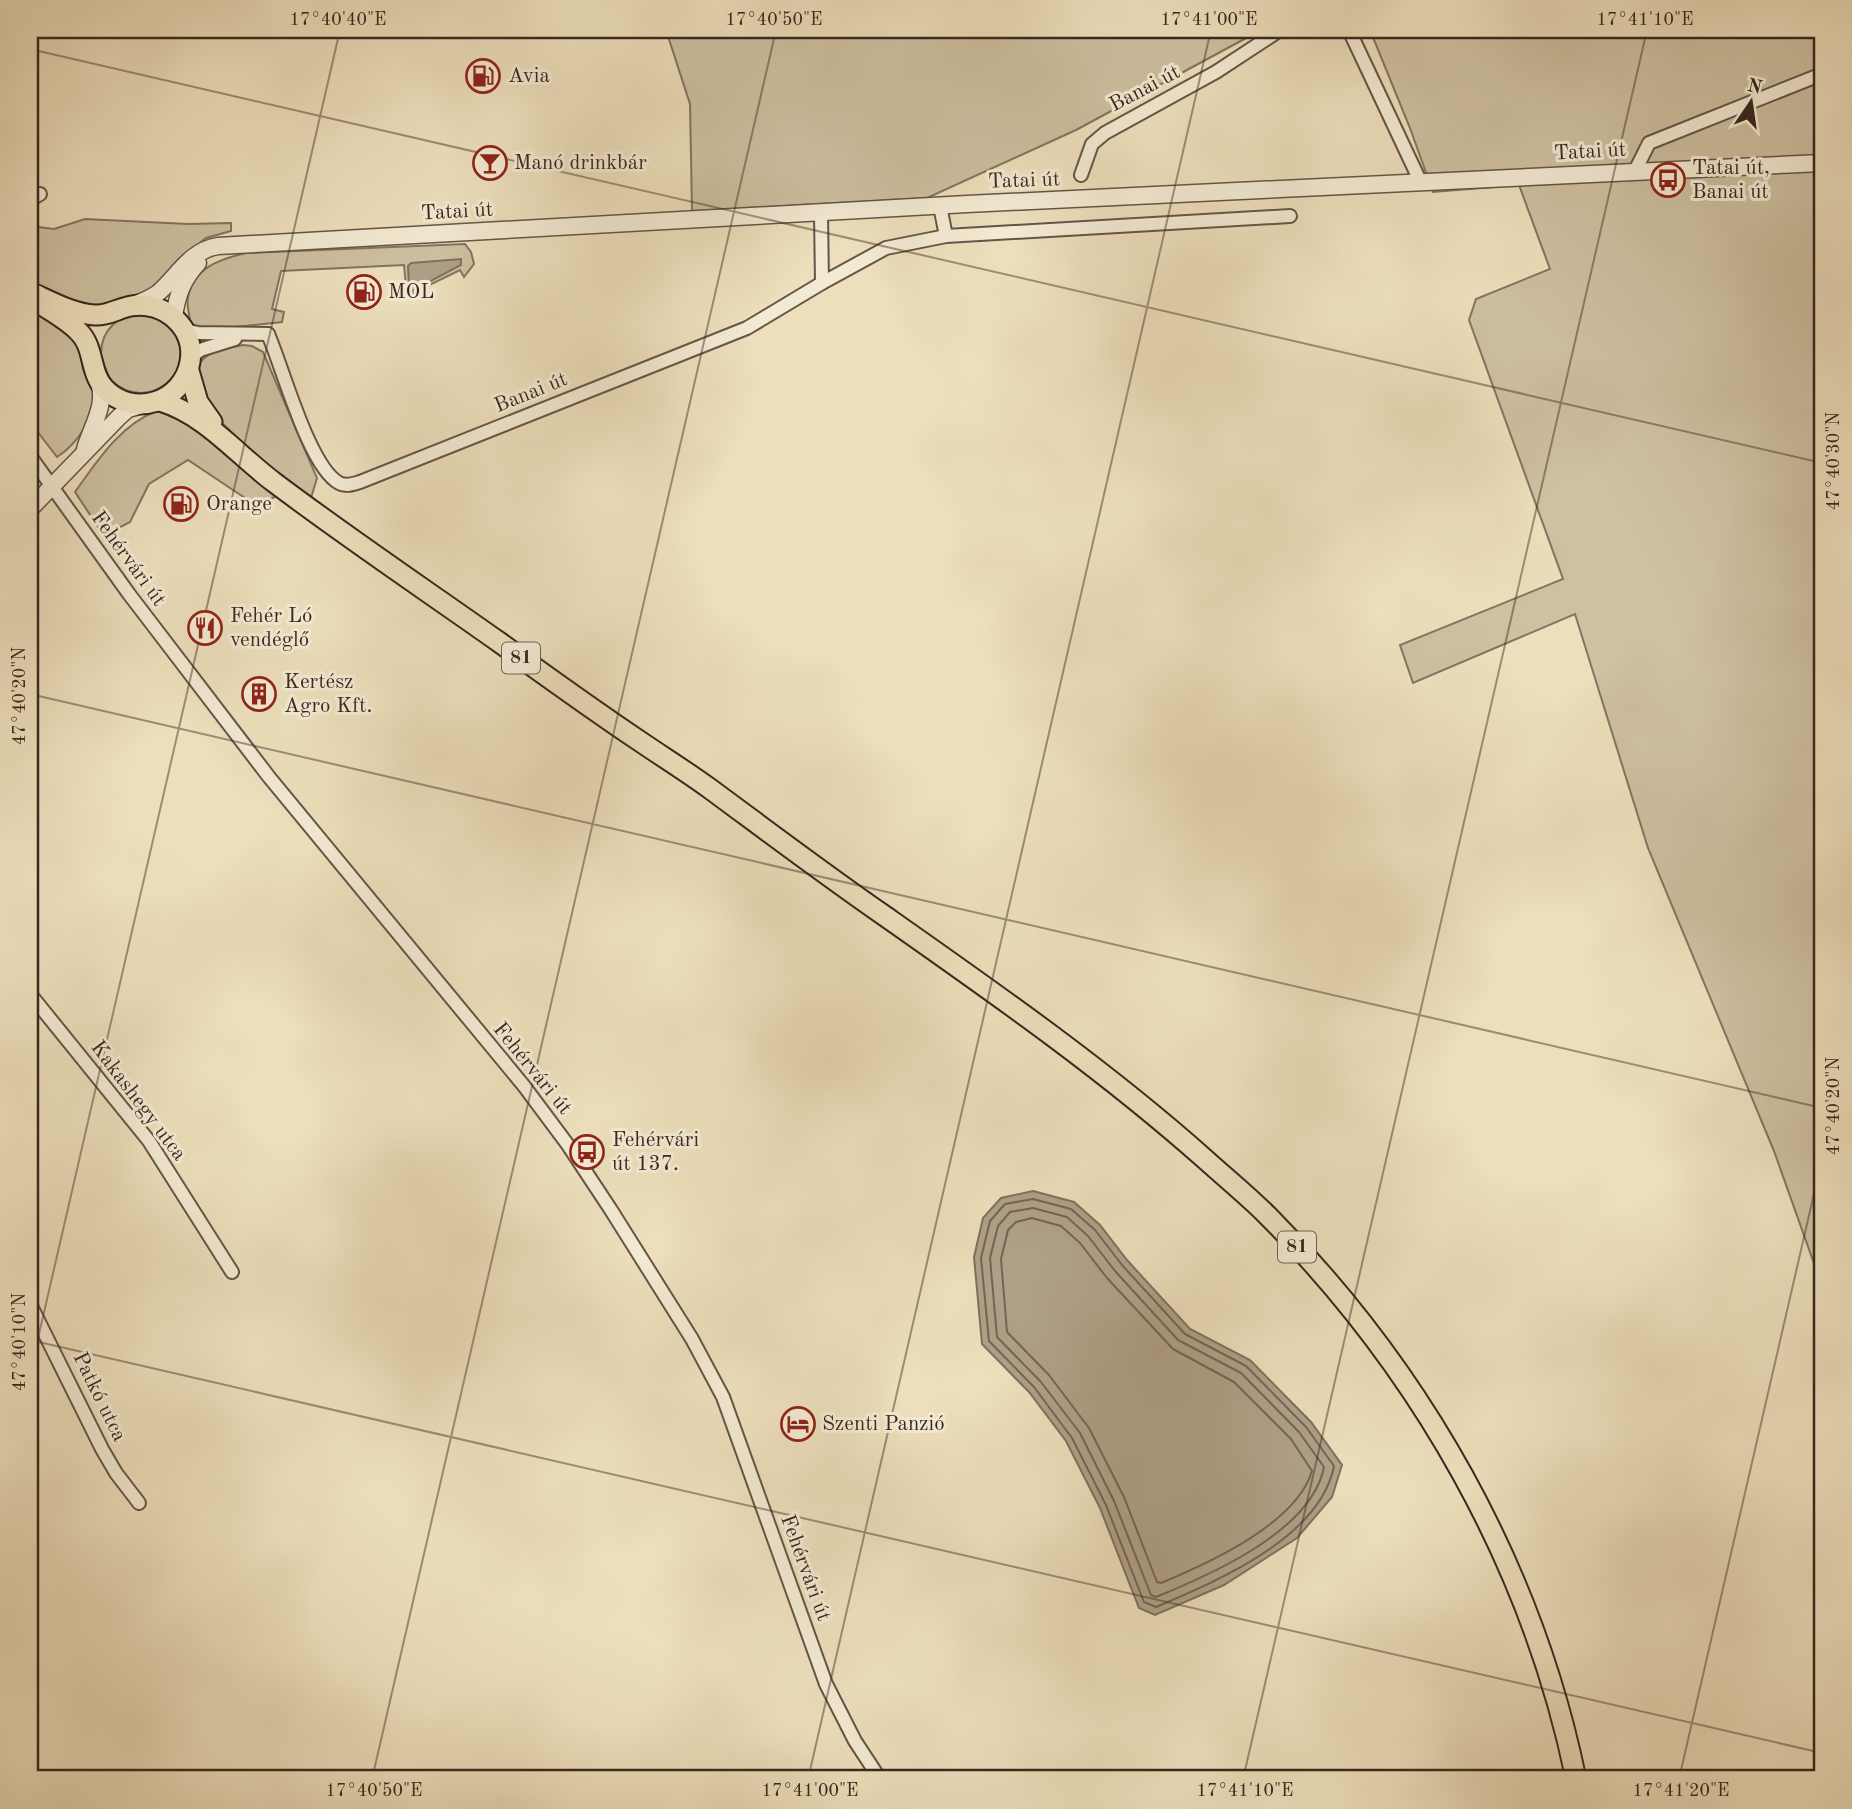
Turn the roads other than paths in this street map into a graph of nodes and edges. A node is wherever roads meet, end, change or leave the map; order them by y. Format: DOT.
graph roads {
  1 [pos="1280,30"];
  2 [pos="1349,30"];
  3 [pos="1822,74"];
  4 [pos="1822,163"];
  5 [pos="1635,171"];
  6 [pos="1082,175"];
  7 [pos="1421,183"];
  8 [pos="940,206"];
  9 [pos="821,214"];
  10 [pos="1290,216"];
  11 [pos="946,236"];
  12 [pos="227,246"];
  13 [pos="822,283"];
  14 [pos="30,292"];
  15 [pos="30,298"];
  16 [pos="123,309"];
  17 [pos="179,323"];
  18 [pos="268,334"];
  19 [pos="190,365"];
  20 [pos="94,368"];
  21 [pos="152,403"];
  22 [pos="219,435"];
  23 [pos="84,452"];
  24 [pos="30,456"];
  25 [pos="52,486"];
  26 [pos="30,509"];
  27 [pos="30,994"];
  28 [pos="232,1272"];
  29 [pos="30,1304"];
  30 [pos="139,1503"];
  31 [pos="880,1779"];
  32 [pos="1576,1779"];
  1 -- 6 [label="street, Banai út"];
  2 -- 7 [label="street"];
  3 -- 5 [label="street"];
  4 -- 5 [label="street, Tatai út"];
  5 -- 7 [label="street, Tatai út"];
  7 -- 8 [label="street, Tatai út"];
  8 -- 9 [label="street, Tatai út"];
  8 -- 11 [label="street"];
  9 -- 12 [label="street, Tatai út"];
  9 -- 13 [label="street"];
  10 -- 11 [label="street"];
  11 -- 13 [label="street"];
  12 -- 16 [label="street, Tatai út"];
  12 -- 17 [label="street, Tatai út"];
  13 -- 18 [label="street, Banai út"];
  14 -- 16 [label="main road"];
  15 -- 20 [label="main road, 81"];
  16 -- 17 [label="main road"];
  16 -- 20 [label="main road"];
  17 -- 18 [label="street"];
  17 -- 19 [label="main road, 81"];
  18 -- 19 [label="street"];
  19 -- 21 [label="main road"];
  19 -- 22 [label="main road, 81"];
  20 -- 21 [label="main road, 81"];
  20 -- 23 [label="street"];
  21 -- 22 [label="main road, 81"];
  21 -- 23 [label="street"];
  22 -- 32 [label="main road, 81"];
  23 -- 25 [label="street"];
  24 -- 25 [label="street, Fehérvári út"];
  25 -- 26 [label="street"];
  25 -- 31 [label="street, Fehérvári út"];
  27 -- 28 [label="street, Kakashegy utca"];
  29 -- 30 [label="street, Patkó utca"];
}
